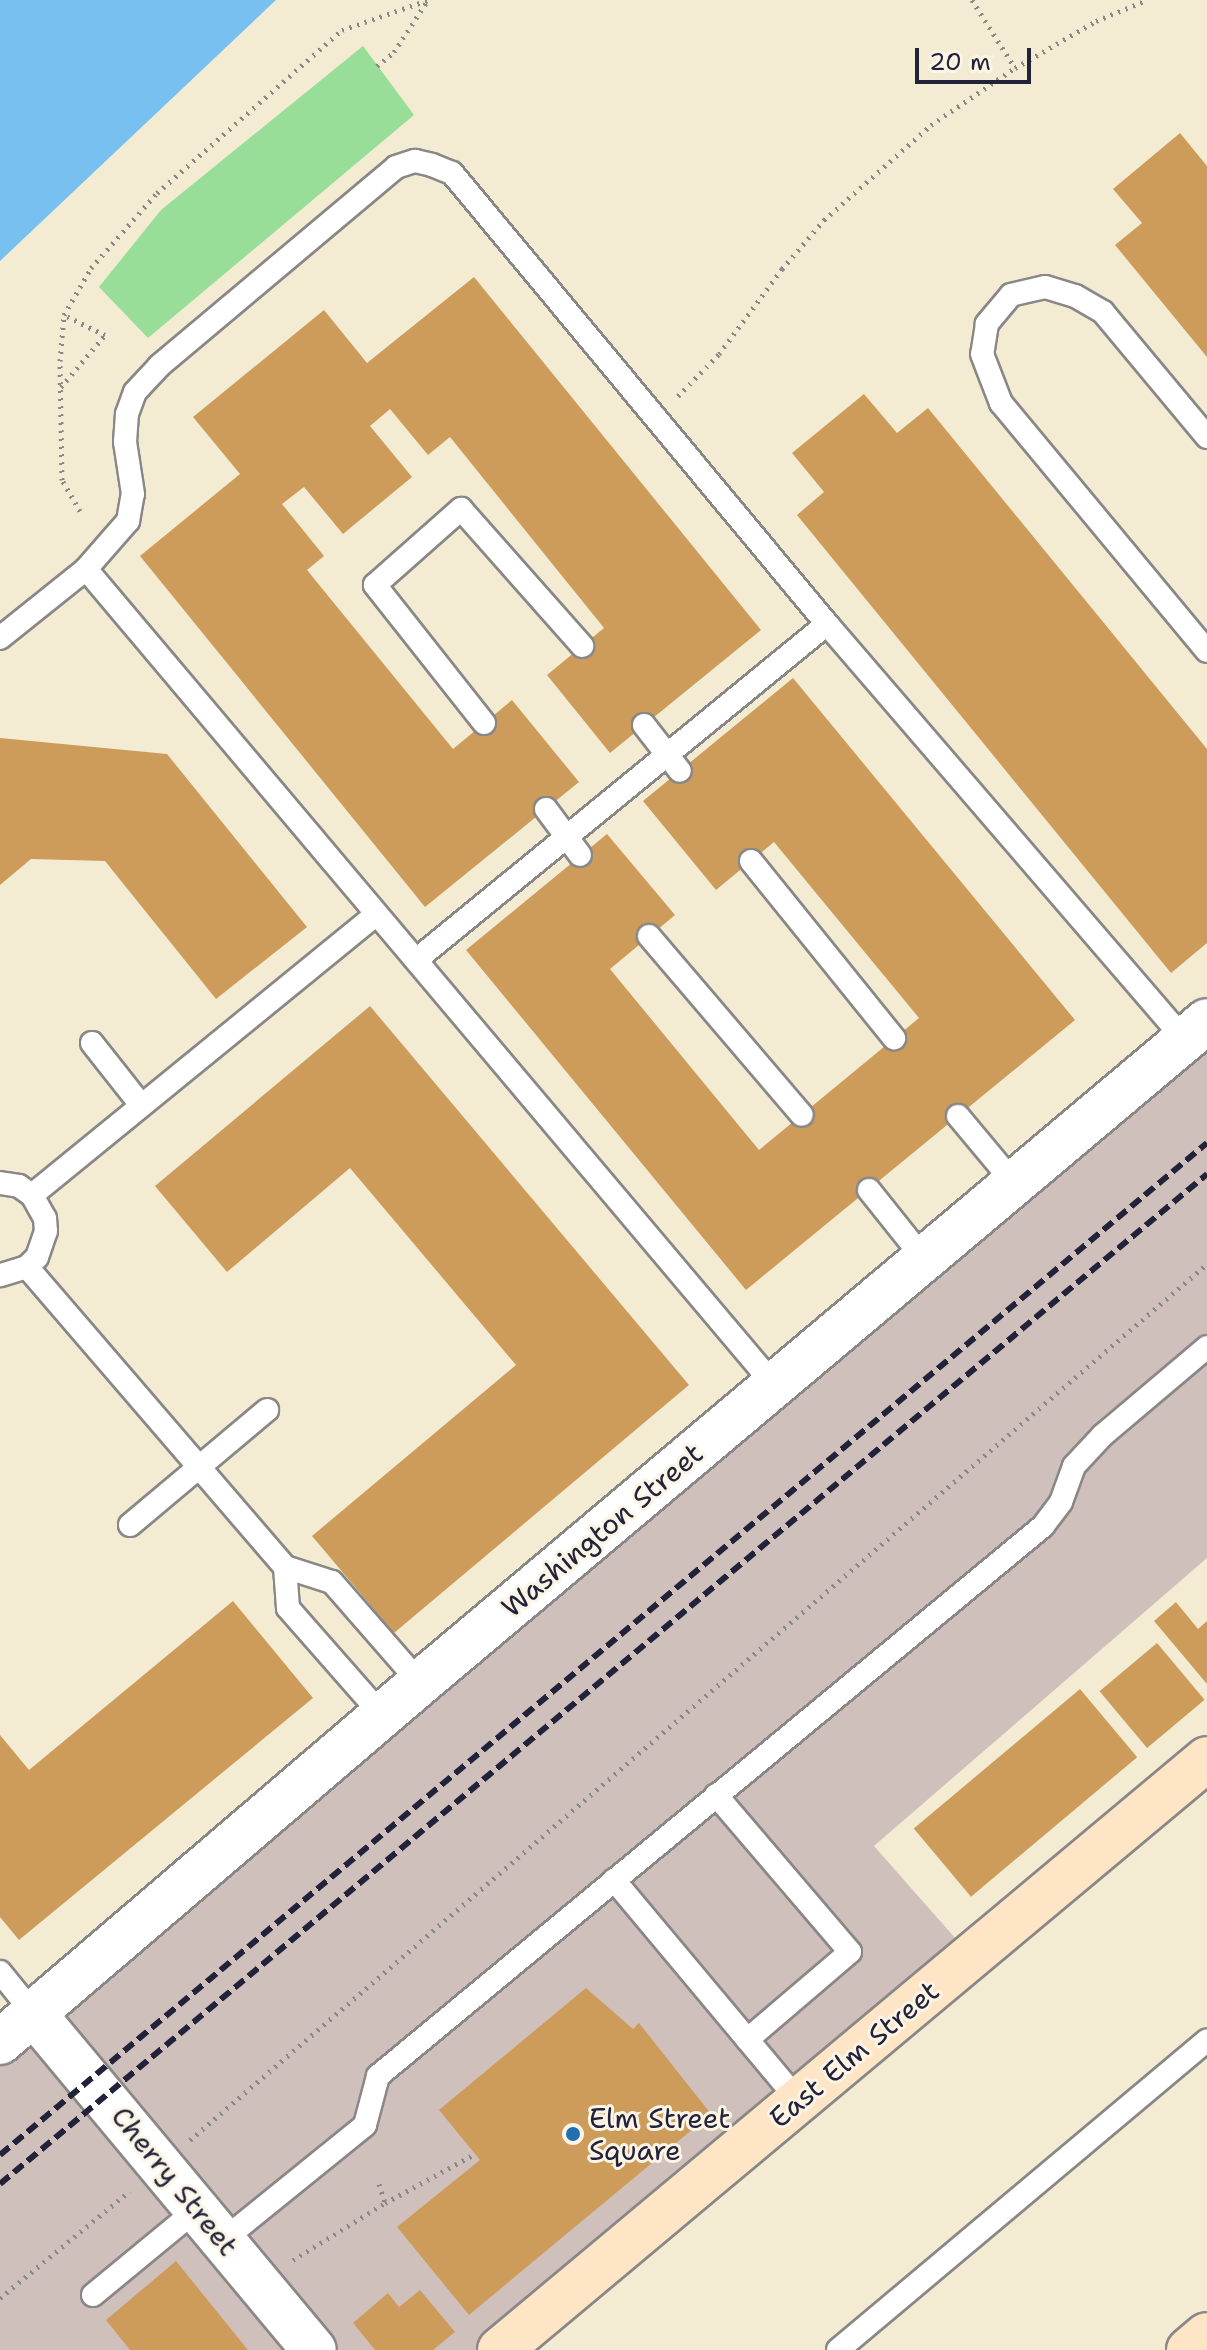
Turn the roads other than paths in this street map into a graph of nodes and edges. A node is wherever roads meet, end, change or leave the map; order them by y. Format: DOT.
graph roads {
  1 [pos="1207,437"];
  2 [pos="86,569"];
  3 [pos="827,624"];
  4 [pos="0,638"];
  5 [pos="582,646"];
  6 [pos="1207,651"];
  7 [pos="484,723"];
  8 [pos="644,725"];
  9 [pos="673,763"];
  10 [pos="546,809"];
  11 [pos="565,837"];
  12 [pos="580,855"];
  13 [pos="751,861"];
  14 [pos="376,914"];
  15 [pos="649,936"];
  16 [pos="416,960"];
  17 [pos="894,1038"];
  18 [pos="1200,1042"];
  19 [pos="92,1043"];
  20 [pos="141,1105"];
  21 [pos="802,1115"];
  22 [pos="958,1116"];
  23 [pos="0,1183"];
  24 [pos="1014,1183"];
  25 [pos="869,1190"];
  26 [pos="32,1195"];
  27 [pos="924,1259"];
  28 [pos="27,1267"];
  29 [pos="0,1275"];
  30 [pos="1207,1347"];
  31 [pos="774,1385"];
  32 [pos="267,1410"];
  33 [pos="199,1467"];
  34 [pos="130,1525"];
  35 [pos="285,1567"];
  36 [pos="420,1683"];
  37 [pos="382,1715"];
  38 [pos="1207,1759"];
  39 [pos="716,1795"];
  40 [pos="614,1880"];
  41 [pos="0,1972"];
  42 [pos="34,2014"];
  43 [pos="747,2040"];
  44 [pos="1207,2040"];
  45 [pos="0,2042"];
  46 [pos="798,2100"];
  47 [pos="209,2225"];
  48 [pos="93,2295"];
  49 [pos="1207,2335"];
  50 [pos="314,2350"];
  51 [pos="500,2350"];
  52 [pos="838,2350"];
  53 [pos="1189,2350"];
  1 -- 6 [label="lane"];
  2 -- 3 [label="lane"];
  2 -- 4 [label="lane"];
  2 -- 14 [label="lane"];
  3 -- 9 [label="lane"];
  3 -- 18 [label="lane"];
  5 -- 7 [label="lane"];
  8 -- 9 [label="lane"];
  9 -- 11 [label="lane"];
  10 -- 11 [label="lane"];
  11 -- 12 [label="lane"];
  11 -- 16 [label="lane"];
  13 -- 17 [label="lane"];
  14 -- 16 [label="lane"];
  14 -- 20 [label="lane"];
  15 -- 21 [label="lane"];
  16 -- 31 [label="lane"];
  18 -- 24 [label="street, Washington Street"];
  19 -- 20 [label="lane"];
  20 -- 26 [label="lane"];
  22 -- 24 [label="lane"];
  23 -- 26 [label="lane"];
  24 -- 27 [label="street, Washington Street"];
  25 -- 27 [label="lane"];
  26 -- 28 [label="lane"];
  27 -- 31 [label="street, Washington Street"];
  28 -- 29 [label="lane"];
  28 -- 33 [label="lane"];
  30 -- 39 [label="lane"];
  31 -- 36 [label="street, Washington Street"];
  32 -- 33 [label="lane"];
  33 -- 34 [label="lane"];
  33 -- 35 [label="lane"];
  35 -- 36 [label="lane"];
  35 -- 37 [label="lane"];
  36 -- 37 [label="street, Washington Street"];
  37 -- 42 [label="street, Washington Street"];
  38 -- 46 [label="main road, East Elm Street"];
  39 -- 40 [label="lane"];
  39 -- 43 [label="lane"];
  40 -- 43 [label="lane"];
  40 -- 47 [label="lane"];
  41 -- 42 [label="lane"];
  42 -- 45 [label="street, Washington Street"];
  42 -- 47 [label="street, Cherry Street"];
  43 -- 46 [label="lane"];
  44 -- 52 [label="lane"];
  46 -- 51 [label="main road, East Elm Street"];
  47 -- 48 [label="lane"];
  47 -- 50 [label="street, Cherry Street"];
  49 -- 53 [label="main road"];
}
